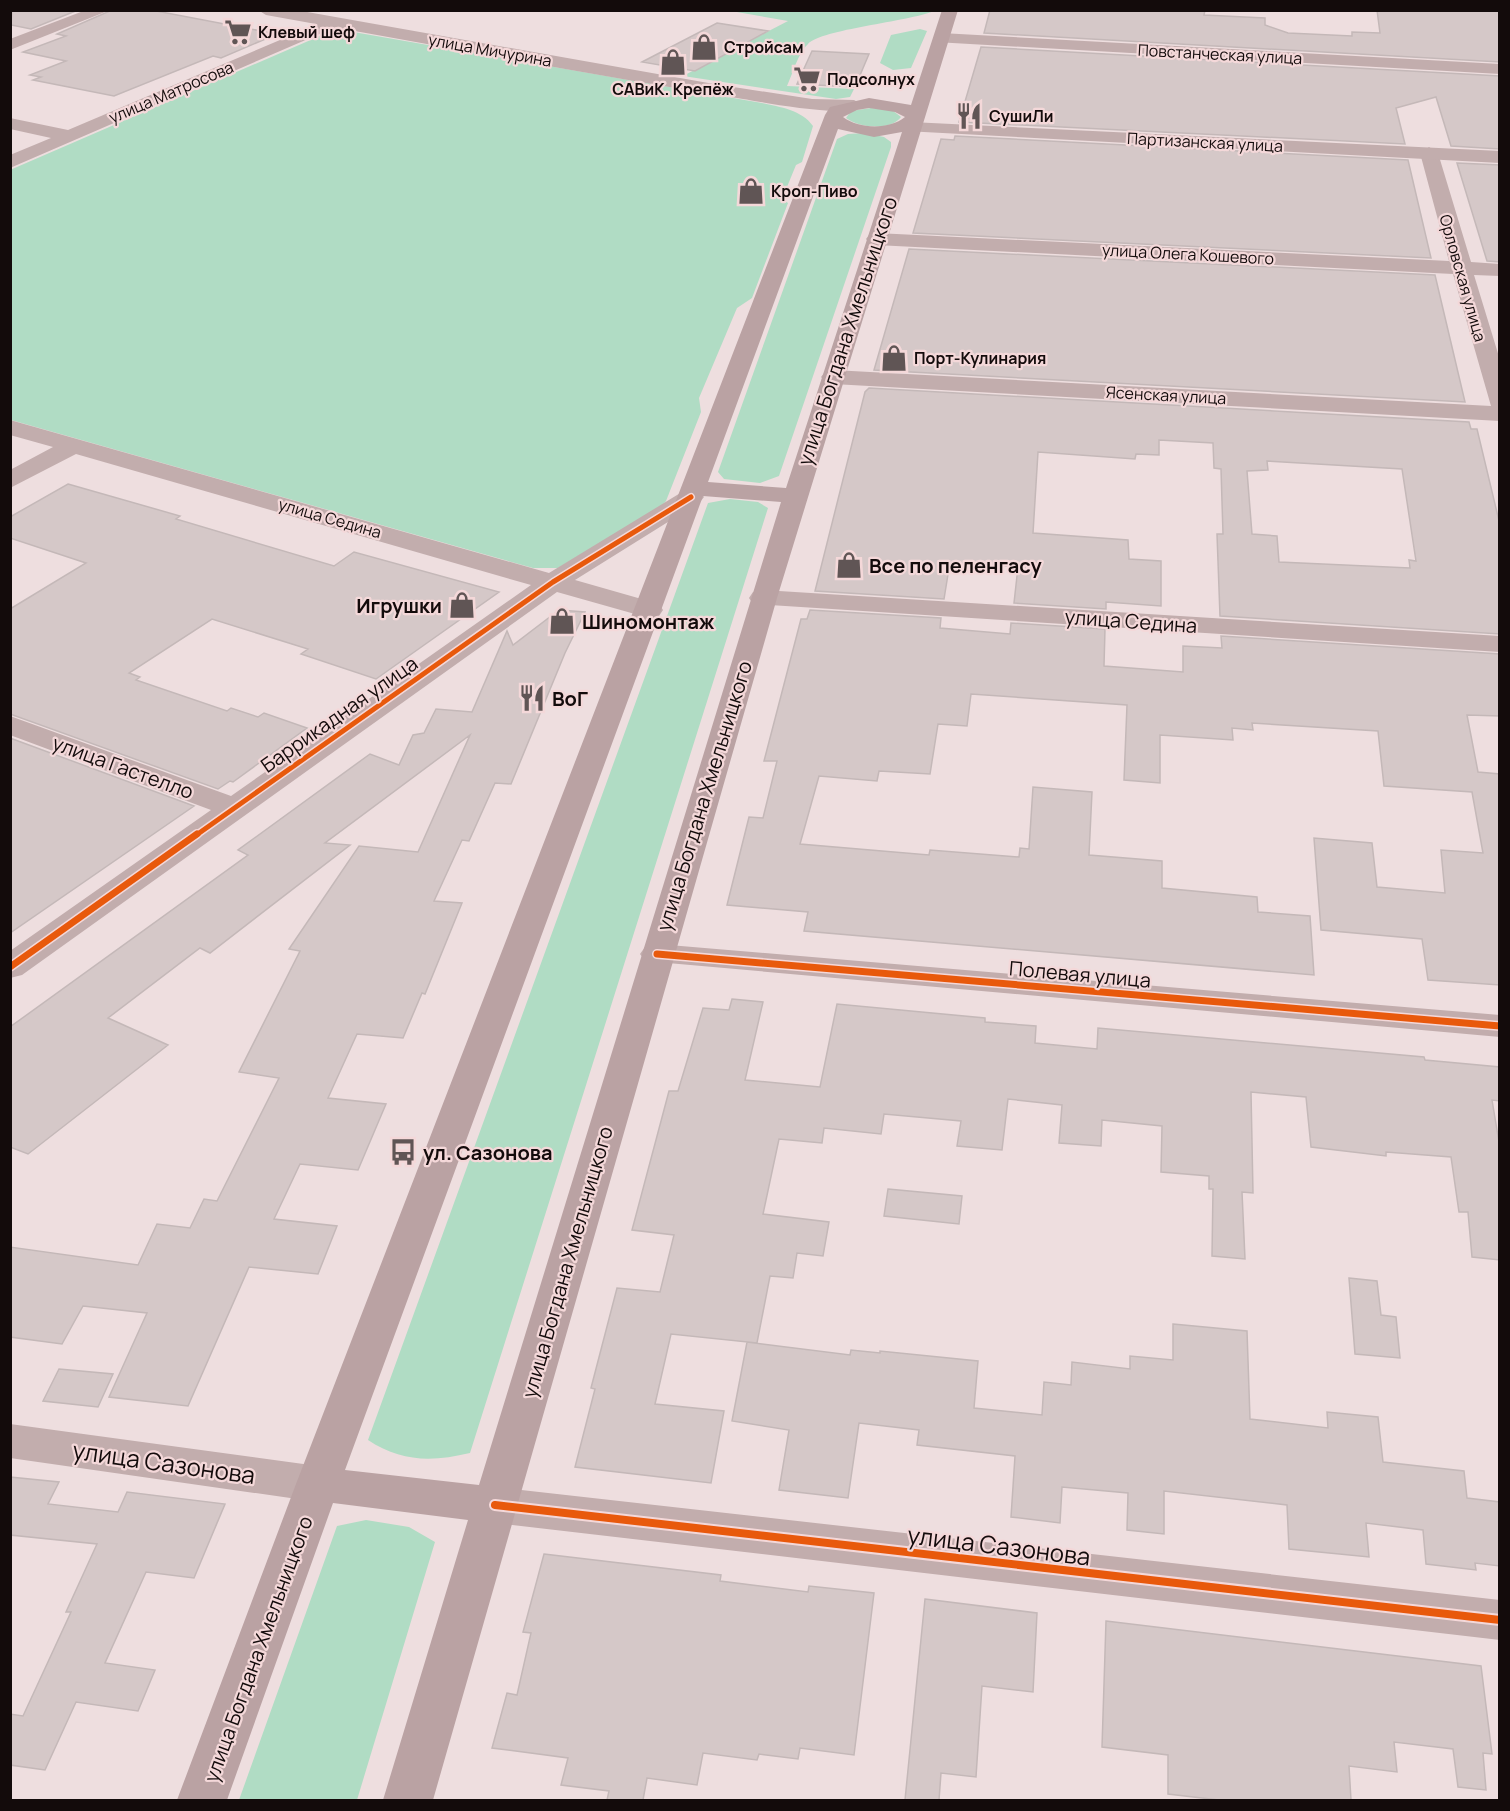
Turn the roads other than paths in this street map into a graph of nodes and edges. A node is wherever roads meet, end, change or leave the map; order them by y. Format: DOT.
graph roads {
  1 [pos="102,10"];
  2 [pos="266,10"];
  3 [pos="950,10"];
  4 [pos="332,23"];
  5 [pos="941,38"];
  6 [pos="10,45"];
  7 [pos="1500,69"];
  8 [pos="930,70"];
  9 [pos="844,110"];
  10 [pos="10,123"];
  11 [pos="913,123"];
  12 [pos="69,136"];
  13 [pos="1429,153"];
  14 [pos="1500,157"];
  15 [pos="10,162"];
  16 [pos="876,239"];
  17 [pos="1459,268"];
  18 [pos="1500,270"];
  19 [pos="833,377"];
  20 [pos="1500,402"];
  21 [pos="1500,414"];
  22 [pos="10,427"];
  23 [pos="74,445"];
  24 [pos="10,481"];
  25 [pos="693,492"];
  26 [pos="795,496"];
  27 [pos="553,582"];
  28 [pos="763,598"];
  29 [pos="649,610"];
  30 [pos="1500,644"];
  31 [pos="10,725"];
  32 [pos="235,808"];
  33 [pos="657,954"];
  34 [pos="10,967"];
  35 [pos="1500,1026"];
  36 [pos="10,1441"];
  37 [pos="318,1484"];
  38 [pos="495,1505"];
  39 [pos="1500,1620"];
  40 [pos="202,1800"];
  41 [pos="408,1800"];
  1 -- 6 [label="street"];
  2 -- 4 [label="street, улица Мичурина"];
  3 -- 5 [label="main road, улица Богдана Хмельницкого"];
  4 -- 9 [label="street, улица Мичурина"];
  4 -- 12 [label="street, улица Матросова"];
  5 -- 7 [label="street, Повстанческая улица"];
  5 -- 8 [label="main road, улица Богдана Хмельницкого"];
  8 -- 9 [label="main road"];
  8 -- 11 [label="main road, улица Богдана Хмельницкого"];
  9 -- 11 [label="main road"];
  9 -- 11 [label="main road"];
  9 -- 25 [label="main road, улица Богдана Хмельницкого"];
  10 -- 12 [label="street"];
  11 -- 13 [label="street, Партизанская улица"];
  11 -- 16 [label="main road, улица Богдана Хмельницкого"];
  12 -- 15 [label="street, улица Матросова"];
  13 -- 14 [label="street, Партизанская улица"];
  13 -- 17 [label="street, Орловская улица"];
  16 -- 17 [label="street, улица Олега Кошевого"];
  16 -- 19 [label="main road, улица Богдана Хмельницкого"];
  17 -- 18 [label="street, улица Олега Кошевого"];
  17 -- 20 [label="street, Орловская улица"];
  19 -- 21 [label="street, Ясенская улица"];
  19 -- 26 [label="main road, улица Богдана Хмельницкого"];
  22 -- 23 [label="street, улица Седина"];
  23 -- 24 [label="street"];
  23 -- 27 [label="street, улица Седина"];
  25 -- 26 [label="main road"];
  25 -- 27 [label="street, Баррикадная улица"];
  25 -- 29 [label="main road, улица Богдана Хмельницкого"];
  26 -- 28 [label="main road, улица Богдана Хмельницкого"];
  27 -- 29 [label="street, улица Седина"];
  27 -- 32 [label="street, Баррикадная улица"];
  28 -- 30 [label="street, улица Седина"];
  28 -- 33 [label="main road, улица Богдана Хмельницкого"];
  29 -- 37 [label="main road, улица Богдана Хмельницкого"];
  31 -- 32 [label="street, улица Гастелло"];
  32 -- 34 [label="street, Баррикадная улица"];
  33 -- 35 [label="street, Полевая улица"];
  33 -- 38 [label="main road, улица Богдана Хмельницкого"];
  36 -- 37 [label="street, улица Сазонова"];
  37 -- 38 [label="main road"];
  37 -- 40 [label="main road, улица Богдана Хмельницкого"];
  38 -- 39 [label="street, улица Сазонова"];
  38 -- 41 [label="main road, улица Богдана Хмельницкого"];
}
